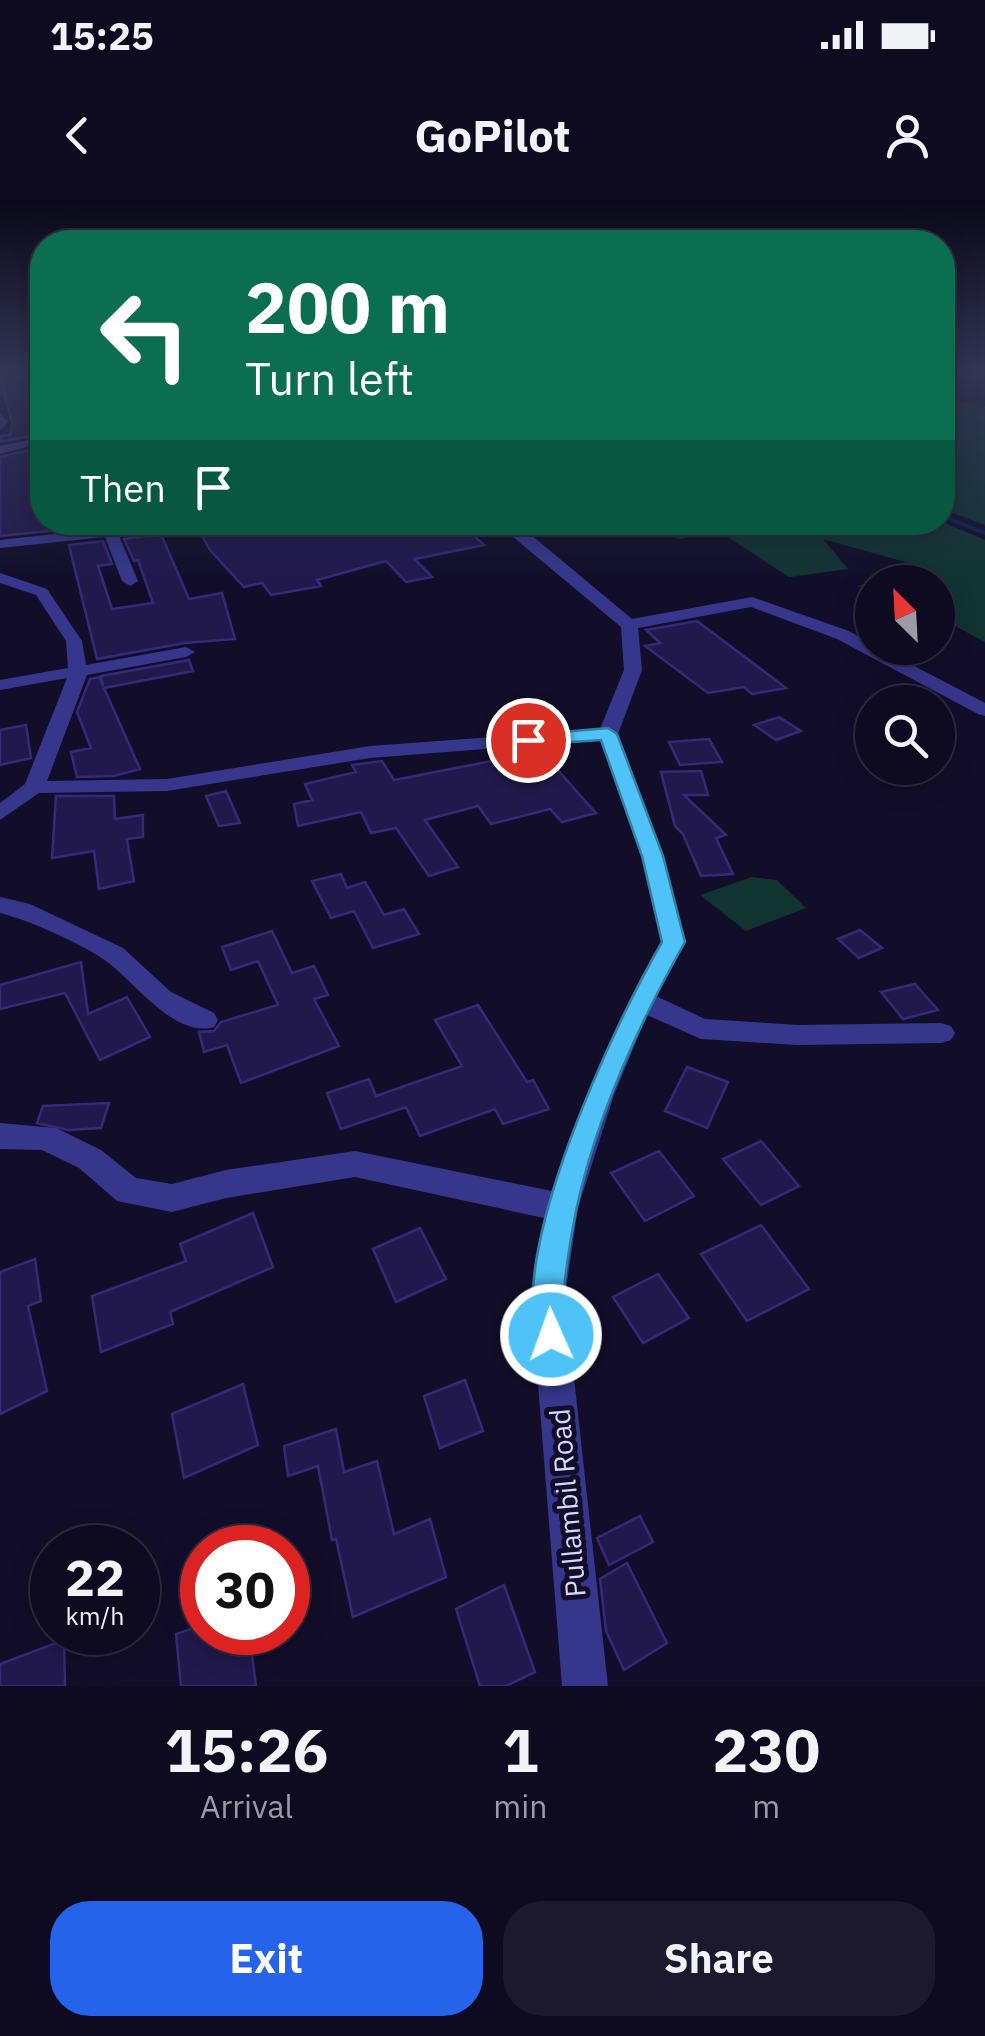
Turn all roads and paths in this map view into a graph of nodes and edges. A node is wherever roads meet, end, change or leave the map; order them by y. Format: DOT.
graph roads {
  1 [pos="30,443"];
  2 [pos="0,450"];
  3 [pos="102,535"];
  4 [pos="111,535"];
  5 [pos="523,535"];
  6 [pos="0,544"];
  7 [pos="17,544"];
  8 [pos="2,578"];
  9 [pos="130,581"];
  10 [pos="629,625"];
  11 [pos="186,652"];
  12 [pos="78,674"];
  13 [pos="0,686"];
  14 [pos="985,710"];
  15 [pos="608,734"];
  16 [pos="34,787"];
  17 [pos="0,814"];
  18 [pos="0,905"];
  19 [pos="640,1000"];
  20 [pos="204,1020"];
  21 [pos="941,1033"];
  22 [pos="0,1136"];
  23 [pos="562,1208"];
  24 [pos="584,1686"];
  1 -- 2 [label="street"];
  3 -- 7 [label="street"];
  4 -- 9 [label="street"];
  5 -- 10 [label="street"];
  6 -- 7 [label="street"];
  7 -- 8 [label="street"];
  8 -- 12 [label="street"];
  10 -- 14 [label="street"];
  10 -- 15 [label="street"];
  11 -- 12 [label="street"];
  12 -- 13 [label="street"];
  12 -- 16 [label="street"];
  15 -- 16 [label="street"];
  15 -- 19 [label="street, Pullambil Road"];
  16 -- 17 [label="street"];
  18 -- 20 [label="street"];
  19 -- 21 [label="street"];
  19 -- 23 [label="street, Pullambil Road"];
  22 -- 23 [label="street"];
  23 -- 24 [label="street, Pullambil Road"];
}
